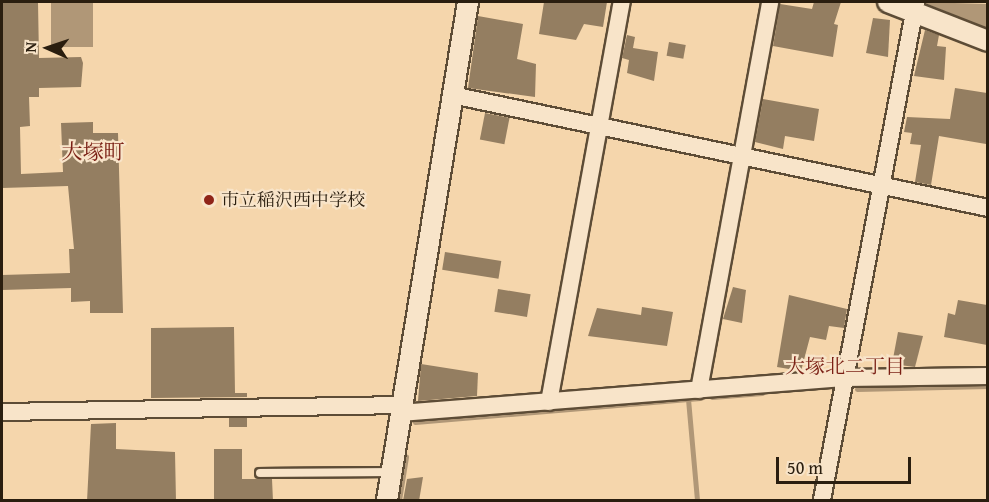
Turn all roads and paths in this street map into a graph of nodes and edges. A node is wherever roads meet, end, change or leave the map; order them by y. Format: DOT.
graph roads {
  1 [pos="468,2"];
  2 [pos="622,2"];
  3 [pos="770,2"];
  4 [pos="888,2"];
  5 [pos="915,6"];
  6 [pos="987,41"];
  7 [pos="452,95"];
  8 [pos="599,126"];
  9 [pos="742,156"];
  10 [pos="880,186"];
  11 [pos="987,208"];
  12 [pos="987,376"];
  13 [pos="844,378"];
  14 [pos="699,390"];
  15 [pos="549,402"];
  16 [pos="401,409"];
  17 [pos="2,412"];
  18 [pos="391,472"];
  19 [pos="260,473"];
  20 [pos="387,501"];
  21 [pos="822,501"];
  1 -- 7 [label="street"];
  2 -- 8 [label="street"];
  3 -- 9 [label="street"];
  4 -- 5 [label="street"];
  5 -- 6 [label="street"];
  5 -- 10 [label="street"];
  7 -- 8 [label="street"];
  7 -- 16 [label="street"];
  8 -- 9 [label="street"];
  8 -- 15 [label="street"];
  9 -- 10 [label="street"];
  9 -- 14 [label="street"];
  10 -- 11 [label="street"];
  10 -- 13 [label="street"];
  12 -- 13 [label="street"];
  13 -- 14 [label="street"];
  13 -- 21 [label="street"];
  14 -- 15 [label="street"];
  15 -- 16 [label="street"];
  16 -- 17 [label="street"];
  16 -- 18 [label="street"];
  18 -- 19 [label="lane"];
  18 -- 20 [label="street"];
}
